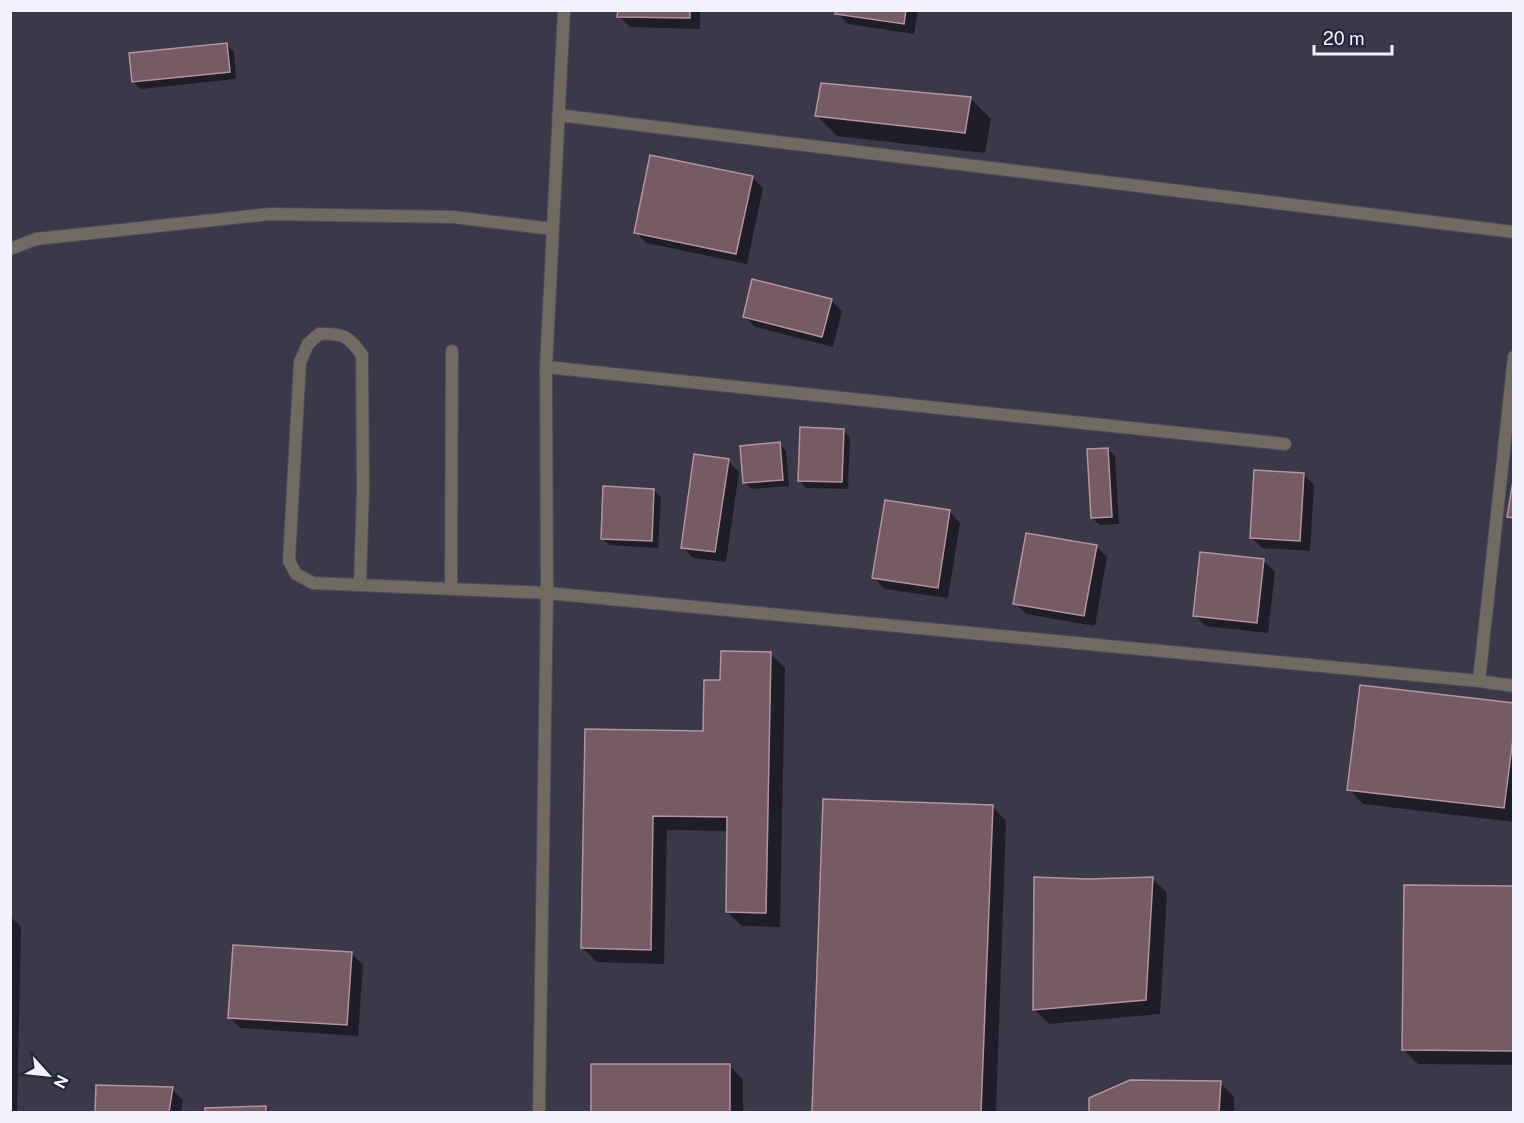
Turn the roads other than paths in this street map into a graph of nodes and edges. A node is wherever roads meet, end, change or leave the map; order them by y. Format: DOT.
graph roads {
  1 [pos="564,10"];
  2 [pos="558,115"];
  3 [pos="553,229"];
  4 [pos="1514,232"];
  5 [pos="10,249"];
  6 [pos="452,351"];
  7 [pos="1514,357"];
  8 [pos="546,367"];
  9 [pos="1285,444"];
  10 [pos="360,585"];
  11 [pos="451,589"];
  12 [pos="547,593"];
  13 [pos="1479,681"];
  14 [pos="1514,686"];
  15 [pos="539,1113"];
  1 -- 2 [label="lane"];
  2 -- 3 [label="lane"];
  2 -- 4 [label="lane"];
  3 -- 5 [label="lane"];
  3 -- 8 [label="lane"];
  6 -- 11 [label="lane"];
  7 -- 13 [label="lane"];
  8 -- 9 [label="lane"];
  8 -- 12 [label="lane"];
  10 -- 10 [label="lane"];
  10 -- 11 [label="lane"];
  11 -- 12 [label="lane"];
  12 -- 13 [label="lane"];
  12 -- 15 [label="lane"];
  13 -- 14 [label="lane"];
}
